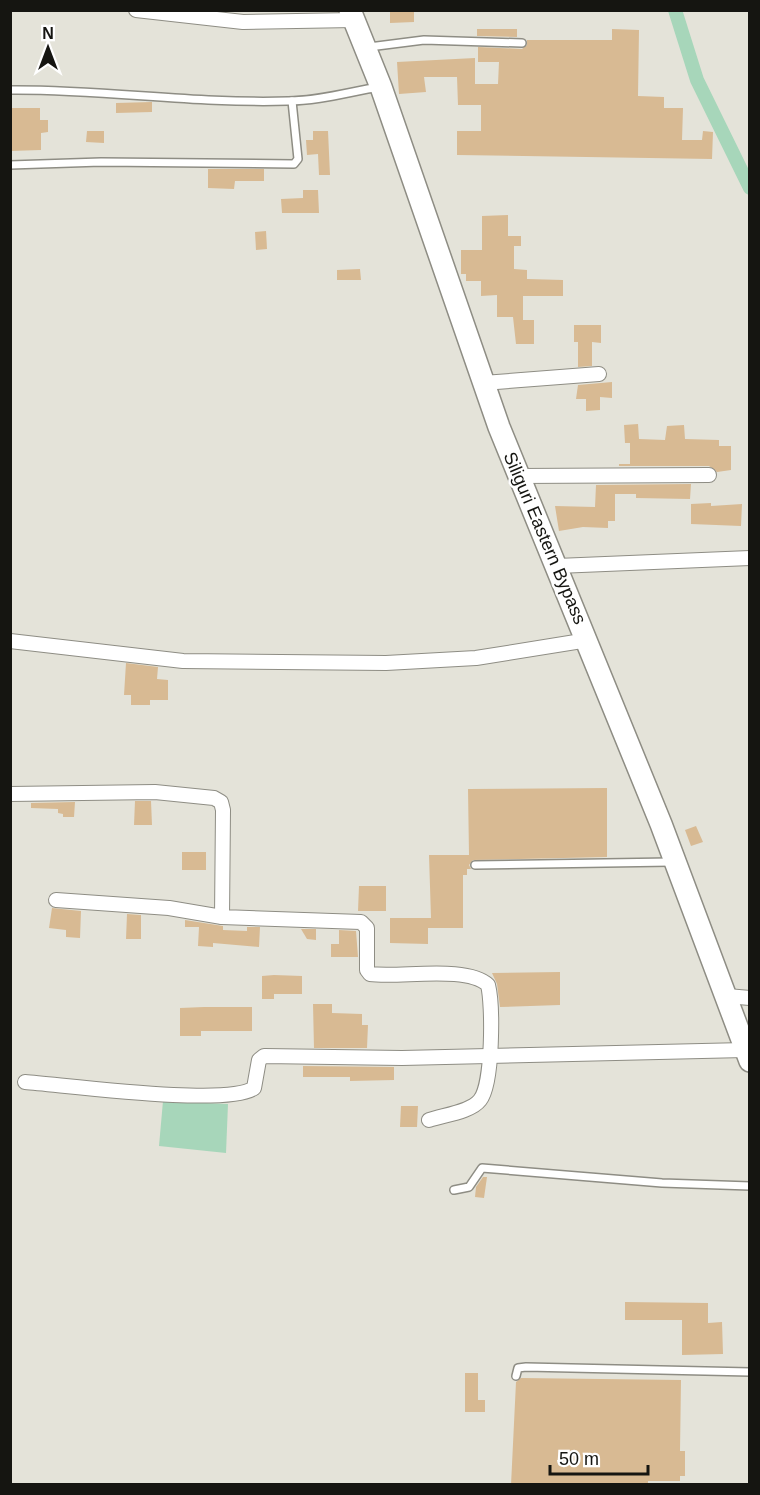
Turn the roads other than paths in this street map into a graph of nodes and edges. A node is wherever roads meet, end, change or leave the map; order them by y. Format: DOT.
graph roads {
  1 [pos="136,10"];
  2 [pos="352,15"];
  3 [pos="522,43"];
  4 [pos="367,47"];
  5 [pos="381,87"];
  6 [pos="10,90"];
  7 [pos="292,101"];
  8 [pos="10,165"];
  9 [pos="600,374"];
  10 [pos="483,383"];
  11 [pos="709,475"];
  12 [pos="518,476"];
  13 [pos="750,558"];
  14 [pos="557,566"];
  15 [pos="588,640"];
  16 [pos="10,641"];
  17 [pos="10,794"];
  18 [pos="676,862"];
  19 [pos="475,865"];
  20 [pos="56,900"];
  21 [pos="222,916"];
  22 [pos="727,996"];
  23 [pos="750,999"];
  24 [pos="490,1055"];
  25 [pos="747,1056"];
  26 [pos="26,1082"];
  27 [pos="429,1120"];
  28 [pos="750,1186"];
  29 [pos="454,1190"];
  30 [pos="750,1372"];
  31 [pos="516,1376"];
  1 -- 2 [label="street"];
  2 -- 4 [label="main road, Siliguri Eastern Bypass"];
  3 -- 4 [label="lane"];
  4 -- 5 [label="main road, Siliguri Eastern Bypass"];
  5 -- 7 [label="lane"];
  5 -- 10 [label="main road, Siliguri Eastern Bypass"];
  6 -- 7 [label="lane"];
  7 -- 8 [label="lane"];
  9 -- 10 [label="street"];
  10 -- 12 [label="main road, Siliguri Eastern Bypass"];
  11 -- 12 [label="street"];
  12 -- 14 [label="main road, Siliguri Eastern Bypass"];
  13 -- 14 [label="street"];
  14 -- 15 [label="main road, Siliguri Eastern Bypass"];
  15 -- 16 [label="street"];
  15 -- 18 [label="main road, Siliguri Eastern Bypass"];
  17 -- 21 [label="street"];
  18 -- 19 [label="lane"];
  18 -- 22 [label="main road, Siliguri Eastern Bypass"];
  20 -- 21 [label="street"];
  21 -- 24 [label="street"];
  22 -- 23 [label="street"];
  22 -- 25 [label="main road, Siliguri Eastern Bypass"];
  24 -- 25 [label="street"];
  24 -- 26 [label="street"];
  24 -- 27 [label="street"];
  28 -- 29 [label="lane"];
  30 -- 31 [label="lane"];
}
